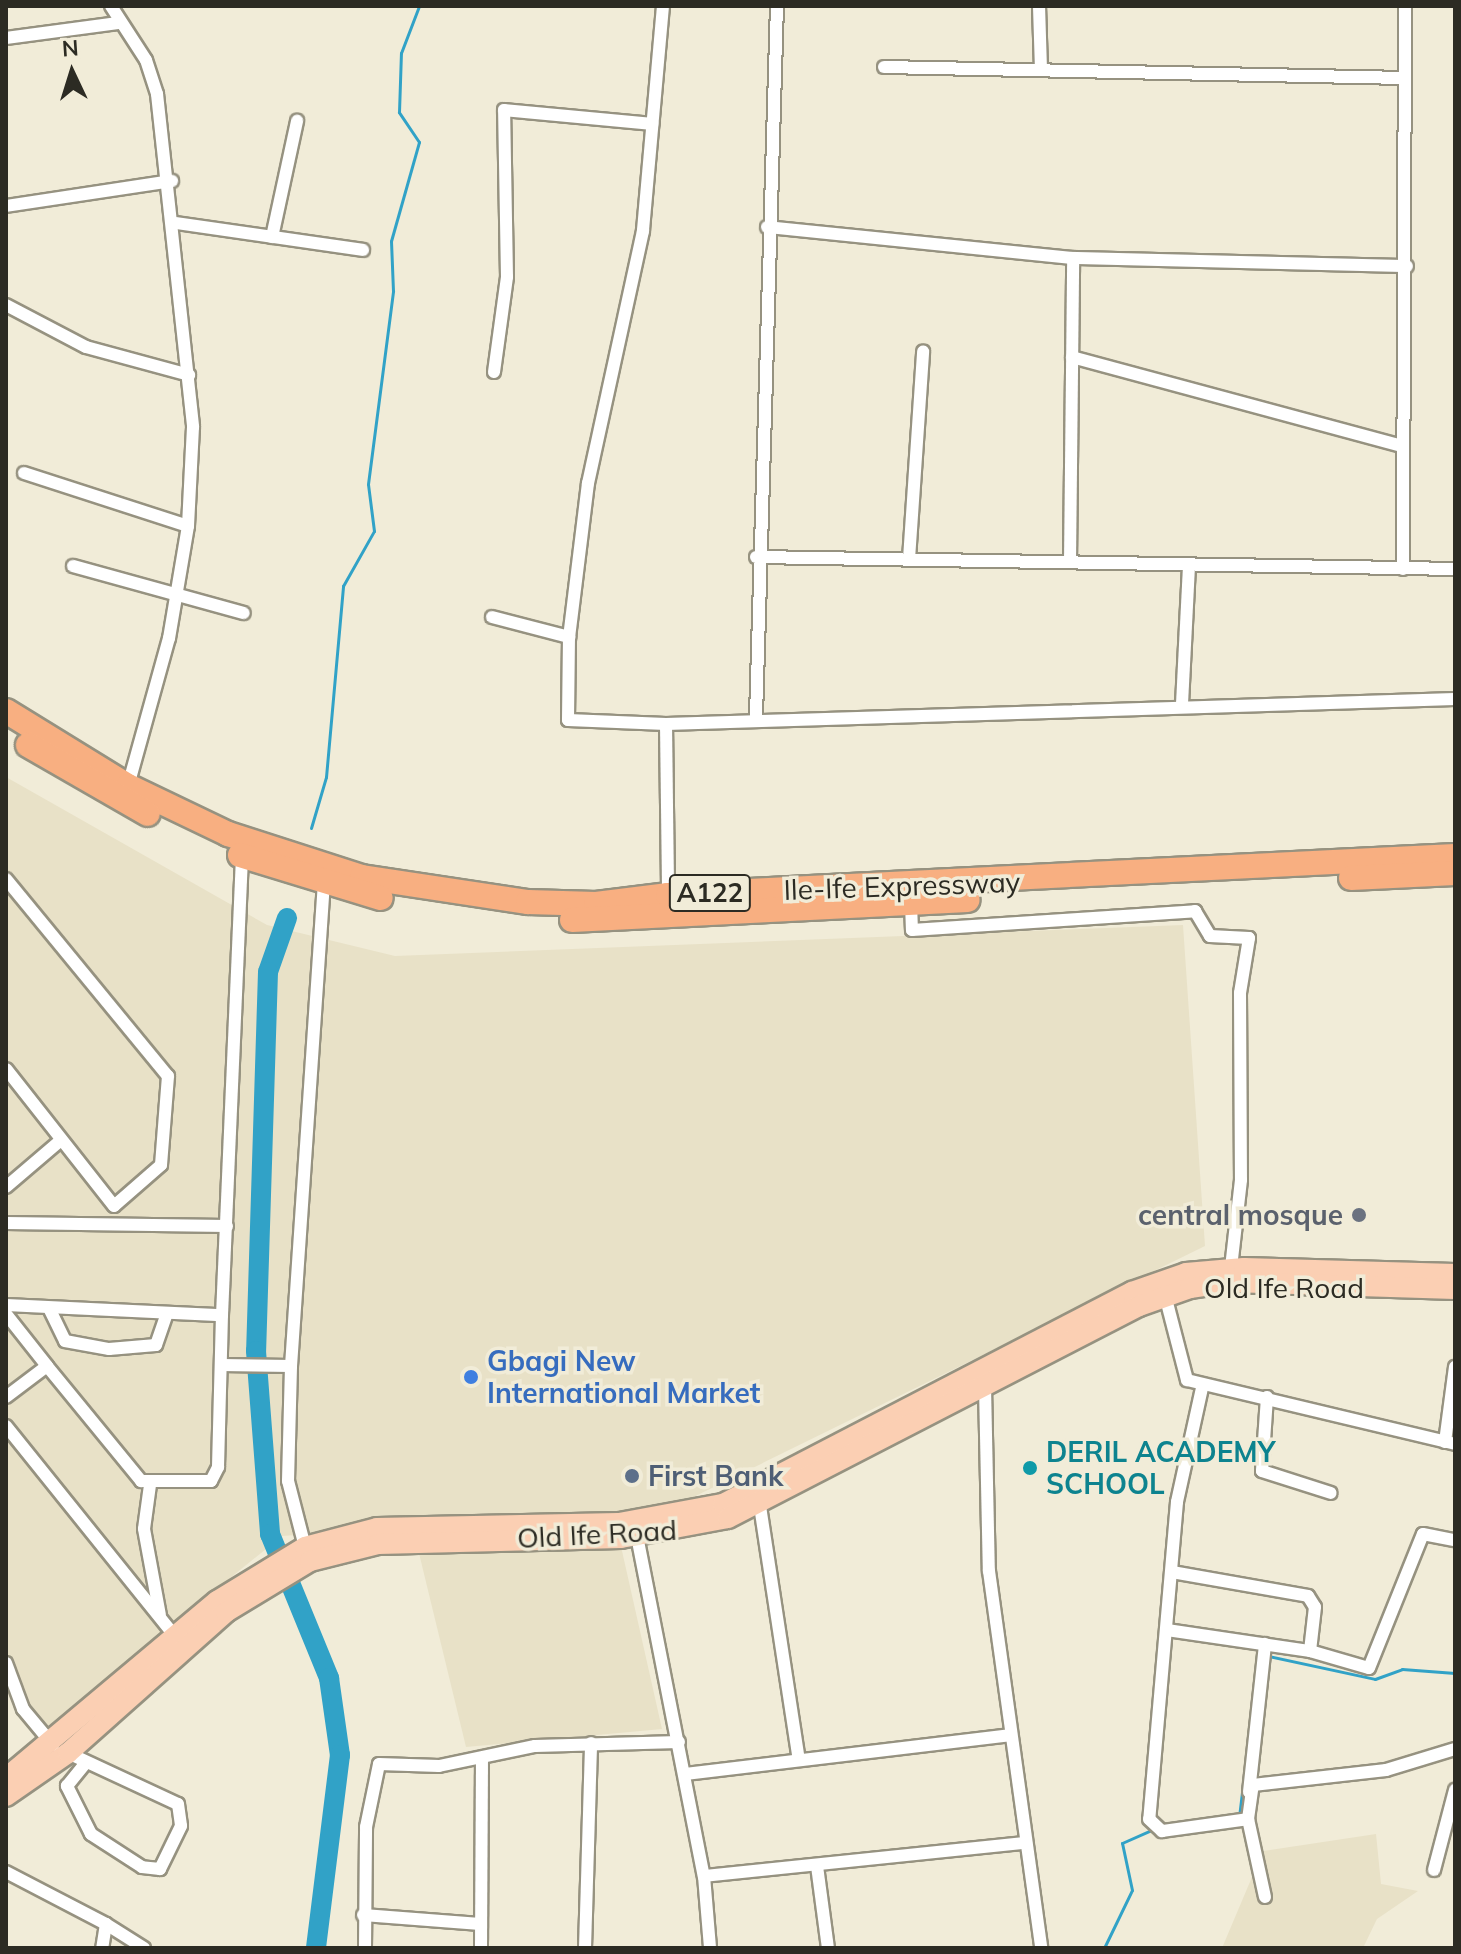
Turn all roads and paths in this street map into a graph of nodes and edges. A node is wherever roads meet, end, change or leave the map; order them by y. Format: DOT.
graph roads {
  1 [pos="111,6"];
  2 [pos="663,6"];
  3 [pos="777,6"];
  4 [pos="1039,6"];
  5 [pos="1405,6"];
  6 [pos="118,23"];
  7 [pos="6,38"];
  8 [pos="884,67"];
  9 [pos="1041,69"];
  10 [pos="1403,78"];
  11 [pos="297,121"];
  12 [pos="652,124"];
  13 [pos="172,181"];
  14 [pos="6,206"];
  15 [pos="176,223"];
  16 [pos="767,227"];
  17 [pos="272,237"];
  18 [pos="363,250"];
  19 [pos="1073,258"];
  20 [pos="1407,266"];
  21 [pos="6,305"];
  22 [pos="923,351"];
  23 [pos="1072,357"];
  24 [pos="494,372"];
  25 [pos="189,375"];
  26 [pos="1402,446"];
  27 [pos="24,473"];
  28 [pos="188,526"];
  29 [pos="756,557"];
  30 [pos="909,559"];
  31 [pos="1070,562"];
  32 [pos="73,566"];
  33 [pos="1189,568"];
  34 [pos="1403,569"];
  35 [pos="1455,569"];
  36 [pos="175,600"];
  37 [pos="244,613"];
  38 [pos="492,617"];
  39 [pos="569,637"];
  40 [pos="1455,699"];
  41 [pos="1182,704"];
  42 [pos="6,711"];
  43 [pos="756,716"];
  44 [pos="666,724"];
  45 [pos="6,730"];
  46 [pos="128,786"];
  47 [pos="242,856"];
  48 [pos="1455,856"];
  49 [pos="1455,873"];
  50 [pos="6,879"];
  51 [pos="324,885"];
  52 [pos="668,895"];
  53 [pos="911,903"];
  54 [pos="6,1069"];
  55 [pos="61,1140"];
  56 [pos="6,1187"];
  57 [pos="118,1208"];
  58 [pos="6,1223"];
  59 [pos="119,1224"];
  60 [pos="227,1226"];
  61 [pos="1231,1268"];
  62 [pos="1455,1274"];
  63 [pos="1455,1289"];
  64 [pos="1165,1295"];
  65 [pos="6,1305"];
  66 [pos="50,1310"];
  67 [pos="6,1314"];
  68 [pos="222,1315"];
  69 [pos="166,1316"];
  70 [pos="224,1365"];
  71 [pos="47,1366"];
  72 [pos="288,1366"];
  73 [pos="1455,1367"];
  74 [pos="985,1387"];
  75 [pos="1202,1388"];
  76 [pos="6,1397"];
  77 [pos="1267,1397"];
  78 [pos="6,1426"];
  79 [pos="876,1436"];
  80 [pos="1450,1443"];
  81 [pos="150,1485"];
  82 [pos="1331,1493"];
  83 [pos="760,1506"];
  84 [pos="378,1536"];
  85 [pos="637,1536"];
  86 [pos="1455,1540"];
  87 [pos="281,1566"];
  88 [pos="1172,1572"];
  89 [pos="160,1616"];
  90 [pos="1167,1630"];
  91 [pos="175,1636"];
  92 [pos="1265,1644"];
  93 [pos="1310,1651"];
  94 [pos="6,1663"];
  95 [pos="1010,1735"];
  96 [pos="679,1742"];
  97 [pos="591,1743"];
  98 [pos="1455,1749"];
  99 [pos="69,1754"];
  100 [pos="798,1755"];
  101 [pos="482,1759"];
  102 [pos="685,1774"];
  103 [pos="6,1778"];
  104 [pos="1455,1790"];
  105 [pos="1249,1792"];
  106 [pos="6,1796"];
  107 [pos="1248,1819"];
  108 [pos="1023,1843"];
  109 [pos="817,1866"];
  110 [pos="1434,1870"];
  111 [pos="6,1872"];
  112 [pos="704,1876"];
  113 [pos="1265,1897"];
  114 [pos="363,1915"];
  115 [pos="106,1924"];
  116 [pos="481,1924"];
  117 [pos="707,1947"];
  118 [pos="102,1948"];
  119 [pos="144,1948"];
  120 [pos="365,1948"];
  121 [pos="481,1948"];
  122 [pos="585,1948"];
  123 [pos="828,1948"];
  124 [pos="1041,1948"];
  1 -- 6 [label="street"];
  2 -- 12 [label="street"];
  3 -- 16 [label="street"];
  4 -- 9 [label="street"];
  5 -- 10 [label="street"];
  6 -- 7 [label="street"];
  6 -- 13 [label="street"];
  8 -- 9 [label="street"];
  9 -- 10 [label="street"];
  10 -- 20 [label="street"];
  11 -- 17 [label="street"];
  12 -- 24 [label="street"];
  12 -- 39 [label="street"];
  13 -- 14 [label="street"];
  13 -- 15 [label="street"];
  15 -- 17 [label="street"];
  15 -- 25 [label="street"];
  16 -- 19 [label="street"];
  16 -- 29 [label="street"];
  17 -- 18 [label="street"];
  19 -- 20 [label="street"];
  19 -- 23 [label="street"];
  20 -- 26 [label="street"];
  21 -- 25 [label="street"];
  22 -- 30 [label="street"];
  23 -- 26 [label="street"];
  23 -- 31 [label="street"];
  25 -- 28 [label="street"];
  26 -- 34 [label="street"];
  27 -- 28 [label="street"];
  28 -- 36 [label="street"];
  29 -- 30 [label="street"];
  29 -- 43 [label="street"];
  30 -- 31 [label="street"];
  31 -- 33 [label="street"];
  32 -- 36 [label="street"];
  33 -- 34 [label="street"];
  33 -- 41 [label="street"];
  34 -- 35 [label="street"];
  36 -- 37 [label="street"];
  36 -- 46 [label="street"];
  38 -- 39 [label="street"];
  39 -- 44 [label="street"];
  40 -- 41 [label="street"];
  41 -- 43 [label="street"];
  42 -- 46 [label="highway, Ile-Ife Expressway / A122"];
  43 -- 44 [label="street"];
  44 -- 52 [label="street"];
  45 -- 47 [label="highway, Ile-Ife Expressway / A122"];
  46 -- 52 [label="highway, Ile-Ife Expressway / A122"];
  47 -- 51 [label="highway, Ile-Ife Expressway / A122"];
  47 -- 60 [label="street"];
  48 -- 52 [label="highway, Ile-Ife Expressway / A122"];
  49 -- 53 [label="highway, Ile-Ife Expressway / A122"];
  50 -- 57 [label="street"];
  51 -- 53 [label="highway, Ile-Ife Expressway / A122"];
  51 -- 72 [label="street"];
  53 -- 61 [label="street"];
  54 -- 55 [label="street"];
  55 -- 56 [label="street"];
  55 -- 57 [label="street"];
  57 -- 59 [label="street"];
  58 -- 59 [label="street"];
  59 -- 60 [label="street"];
  60 -- 68 [label="street"];
  61 -- 62 [label="main road, Old Ife Road"];
  61 -- 79 [label="main road, Old Ife Road"];
  63 -- 64 [label="main road, Old Ife Road"];
  64 -- 74 [label="main road, Old Ife Road"];
  64 -- 75 [label="street"];
  65 -- 66 [label="street"];
  66 -- 69 [label="street"];
  66 -- 69 [label="street"];
  67 -- 71 [label="street"];
  68 -- 69 [label="street"];
  68 -- 70 [label="street"];
  70 -- 72 [label="street"];
  70 -- 81 [label="street"];
  71 -- 76 [label="street"];
  71 -- 81 [label="street"];
  72 -- 87 [label="street"];
  73 -- 80 [label="street"];
  74 -- 79 [label="main road, Old Ife Road"];
  74 -- 95 [label="street"];
  75 -- 77 [label="street"];
  75 -- 88 [label="street"];
  77 -- 80 [label="street"];
  77 -- 82 [label="street"];
  78 -- 89 [label="street"];
  79 -- 83 [label="main road, Old Ife Road"];
  79 -- 84 [label="main road, Old Ife Road"];
  81 -- 89 [label="street"];
  83 -- 85 [label="main road, Old Ife Road"];
  83 -- 100 [label="street"];
  84 -- 85 [label="main road, Old Ife Road"];
  84 -- 87 [label="main road, Old Ife Road"];
  85 -- 96 [label="street"];
  86 -- 93 [label="street"];
  87 -- 91 [label="main road, Old Ife Road"];
  87 -- 99 [label="main road, Old Ife Road"];
  88 -- 90 [label="street"];
  88 -- 93 [label="street"];
  89 -- 91 [label="street"];
  90 -- 92 [label="street"];
  90 -- 107 [label="street"];
  91 -- 99 [label="main road, Old Ife Road"];
  92 -- 93 [label="street"];
  92 -- 105 [label="street"];
  94 -- 99 [label="street"];
  95 -- 100 [label="street"];
  95 -- 108 [label="street"];
  96 -- 97 [label="street"];
  96 -- 102 [label="street"];
  97 -- 101 [label="street"];
  97 -- 122 [label="street"];
  98 -- 105 [label="street"];
  99 -- 99 [label="street"];
  99 -- 103 [label="main road, Old Ife Road"];
  99 -- 106 [label="main road, Old Ife Road"];
  100 -- 102 [label="street"];
  101 -- 114 [label="street"];
  101 -- 116 [label="street"];
  102 -- 112 [label="street"];
  104 -- 110 [label="street"];
  105 -- 107 [label="street"];
  107 -- 113 [label="street"];
  108 -- 109 [label="street"];
  108 -- 124 [label="street"];
  109 -- 112 [label="street"];
  109 -- 123 [label="street"];
  111 -- 115 [label="street"];
  112 -- 117 [label="street"];
  114 -- 116 [label="street"];
  114 -- 120 [label="street"];
  115 -- 118 [label="street"];
  115 -- 119 [label="street"];
  116 -- 121 [label="street"];
}
